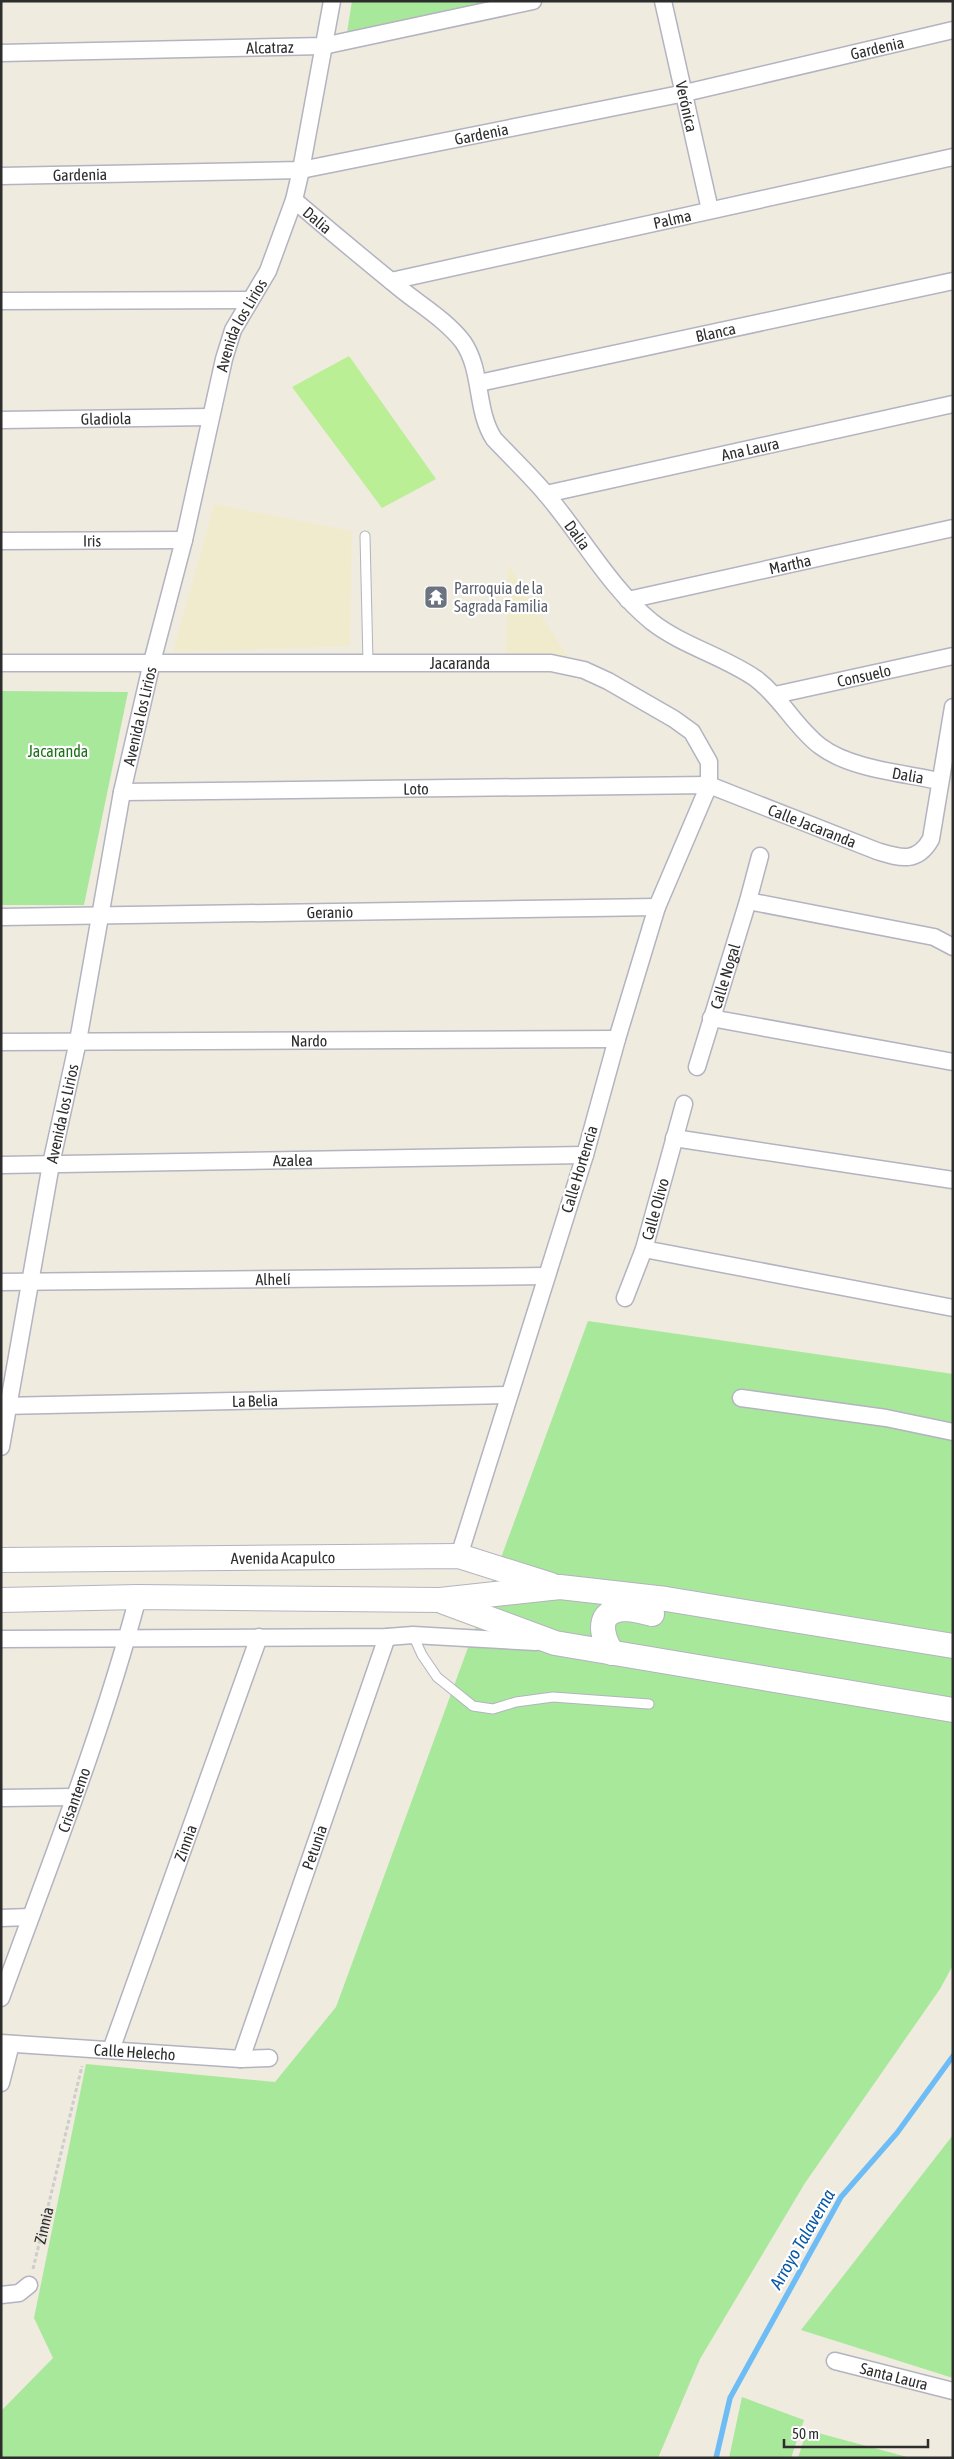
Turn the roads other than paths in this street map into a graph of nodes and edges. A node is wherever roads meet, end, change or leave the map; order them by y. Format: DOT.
graph roads {
  1 [pos="332,1"];
  2 [pos="532,1"];
  3 [pos="664,1"];
  4 [pos="953,30"];
  5 [pos="323,46"];
  6 [pos="1,53"];
  7 [pos="685,93"];
  8 [pos="953,157"];
  9 [pos="302,170"];
  10 [pos="1,176"];
  11 [pos="294,200"];
  12 [pos="710,210"];
  13 [pos="391,281"];
  14 [pos="953,281"];
  15 [pos="250,300"];
  16 [pos="1,301"];
  17 [pos="479,383"];
  18 [pos="953,404"];
  19 [pos="210,417"];
  20 [pos="1,420"];
  21 [pos="546,494"];
  22 [pos="953,528"];
  23 [pos="365,536"];
  24 [pos="184,540"];
  25 [pos="1,541"];
  26 [pos="628,600"];
  27 [pos="953,656"];
  28 [pos="152,662"];
  29 [pos="368,662"];
  30 [pos="1,663"];
  31 [pos="775,695"];
  32 [pos="953,707"];
  33 [pos="939,781"];
  34 [pos="710,785"];
  35 [pos="122,792"];
  36 [pos="760,856"];
  37 [pos="748,901"];
  38 [pos="657,907"];
  39 [pos="98,916"];
  40 [pos="1,917"];
  41 [pos="953,947"];
  42 [pos="711,1018"];
  43 [pos="617,1039"];
  44 [pos="78,1041"];
  45 [pos="1,1042"];
  46 [pos="953,1062"];
  47 [pos="697,1067"];
  48 [pos="684,1104"];
  49 [pos="674,1138"];
  50 [pos="585,1155"];
  51 [pos="1,1164"];
  52 [pos="51,1164"];
  53 [pos="953,1180"];
  54 [pos="644,1249"];
  55 [pos="545,1276"];
  56 [pos="1,1282"];
  57 [pos="30,1282"];
  58 [pos="625,1298"];
  59 [pos="953,1308"];
  60 [pos="508,1395"];
  61 [pos="741,1398"];
  62 [pos="5,1406"];
  63 [pos="953,1432"];
  64 [pos="1,1447"];
  65 [pos="459,1556"];
  66 [pos="1,1560"];
  67 [pos="560,1587"];
  68 [pos="138,1597"];
  69 [pos="1,1600"];
  70 [pos="440,1600"];
  71 [pos="725,1609"];
  72 [pos="413,1634"];
  73 [pos="127,1637"];
  74 [pos="259,1637"];
  75 [pos="387,1637"];
  76 [pos="1,1639"];
  77 [pos="554,1643"];
  78 [pos="953,1646"];
  79 [pos="612,1653"];
  80 [pos="649,1704"];
  81 [pos="953,1710"];
  82 [pos="74,1797"];
  83 [pos="1,1798"];
  84 [pos="1,1918"];
  85 [pos="30,1918"];
  86 [pos="1,1998"];
  87 [pos="6,2043"];
  88 [pos="111,2050"];
  89 [pos="269,2058"];
  90 [pos="240,2059"];
  91 [pos="1,2083"];
  92 [pos="29,2285"];
  93 [pos="1,2295"];
  94 [pos="835,2361"];
  95 [pos="953,2391"];
  1 -- 5 [label="street, Avenida los Lirios"];
  2 -- 5 [label="street, Alcatraz"];
  3 -- 7 [label="street, Verónica"];
  4 -- 7 [label="street, Gardenia"];
  5 -- 6 [label="street, Alcatraz"];
  5 -- 9 [label="street, Avenida los Lirios"];
  7 -- 9 [label="street, Gardenia"];
  7 -- 12 [label="street, Verónica"];
  8 -- 12 [label="street, Palma"];
  9 -- 10 [label="street, Gardenia"];
  9 -- 11 [label="street, Avenida los Lirios"];
  11 -- 13 [label="street, Dalia"];
  11 -- 15 [label="street, Avenida los Lirios"];
  12 -- 13 [label="street, Palma"];
  13 -- 17 [label="street, Dalia"];
  14 -- 17 [label="street, Blanca"];
  15 -- 16 [label="street"];
  15 -- 19 [label="street, Avenida los Lirios"];
  17 -- 21 [label="street, Dalia"];
  18 -- 21 [label="street, Ana Laura"];
  19 -- 20 [label="street, Gladiola"];
  19 -- 24 [label="street, Avenida los Lirios"];
  21 -- 26 [label="street, Dalia"];
  22 -- 26 [label="street, Martha"];
  23 -- 29 [label="lane"];
  24 -- 25 [label="street, Iris"];
  24 -- 28 [label="street, Avenida los Lirios"];
  26 -- 31 [label="street, Dalia"];
  27 -- 31 [label="street, Consuelo"];
  28 -- 29 [label="street, Jacaranda"];
  28 -- 30 [label="street, Jacaranda"];
  28 -- 35 [label="street, Avenida los Lirios"];
  29 -- 34 [label="street, Jacaranda"];
  31 -- 33 [label="street, Dalia"];
  32 -- 33 [label="street"];
  33 -- 34 [label="street, Calle Jacaranda"];
  34 -- 35 [label="street, Loto"];
  34 -- 38 [label="street, Calle Hortencia"];
  35 -- 39 [label="street, Avenida los Lirios"];
  36 -- 37 [label="street, Calle Nogal"];
  37 -- 41 [label="street"];
  37 -- 42 [label="street, Calle Nogal"];
  38 -- 39 [label="street, Geranio"];
  38 -- 43 [label="street, Calle Hortencia"];
  39 -- 40 [label="street, Geranio"];
  39 -- 44 [label="street, Avenida los Lirios"];
  42 -- 46 [label="street, Calle Nogal"];
  42 -- 47 [label="street"];
  43 -- 44 [label="street, Nardo"];
  43 -- 50 [label="street, Calle Hortencia"];
  44 -- 45 [label="street, Nardo"];
  44 -- 52 [label="street, Avenida los Lirios"];
  48 -- 49 [label="street, Calle Olivo"];
  49 -- 53 [label="street"];
  49 -- 54 [label="street, Calle Olivo"];
  50 -- 52 [label="street, Azalea"];
  50 -- 55 [label="street, Calle Hortencia"];
  51 -- 52 [label="street, Azalea"];
  52 -- 57 [label="street, Avenida los Lirios"];
  54 -- 58 [label="street"];
  54 -- 59 [label="street, Calle Olivo"];
  55 -- 57 [label="street, Alhelí"];
  55 -- 60 [label="street, Calle Hortencia"];
  56 -- 57 [label="street, Alhelí"];
  57 -- 62 [label="street, Avenida los Lirios"];
  60 -- 62 [label="street, La Belia"];
  60 -- 65 [label="street, Calle Hortencia"];
  61 -- 63 [label="street"];
  62 -- 64 [label="street, Avenida los Lirios"];
  65 -- 66 [label="street, Avenida Acapulco"];
  65 -- 67 [label="street, Avenida Acapulco"];
  67 -- 70 [label="street"];
  67 -- 71 [label="street"];
  68 -- 69 [label="street"];
  68 -- 70 [label="street"];
  68 -- 73 [label="street, Crisantemo"];
  70 -- 77 [label="street"];
  71 -- 78 [label="street"];
  71 -- 79 [label="street"];
  72 -- 75 [label="street"];
  72 -- 77 [label="street"];
  72 -- 80 [label="lane"];
  73 -- 74 [label="street"];
  73 -- 76 [label="street"];
  73 -- 82 [label="street, Crisantemo"];
  74 -- 75 [label="street"];
  74 -- 88 [label="street, Zinnia"];
  75 -- 90 [label="street, Petunia"];
  77 -- 79 [label="street"];
  79 -- 81 [label="street"];
  82 -- 83 [label="street"];
  82 -- 85 [label="street, Crisantemo"];
  84 -- 85 [label="street"];
  85 -- 86 [label="street, Crisantemo"];
  87 -- 88 [label="street, Calle Helecho"];
  87 -- 91 [label="street"];
  88 -- 90 [label="street, Calle Helecho"];
  89 -- 90 [label="street, Calle Helecho"];
  92 -- 93 [label="street"];
  94 -- 95 [label="street, Santa Laura"];
}
